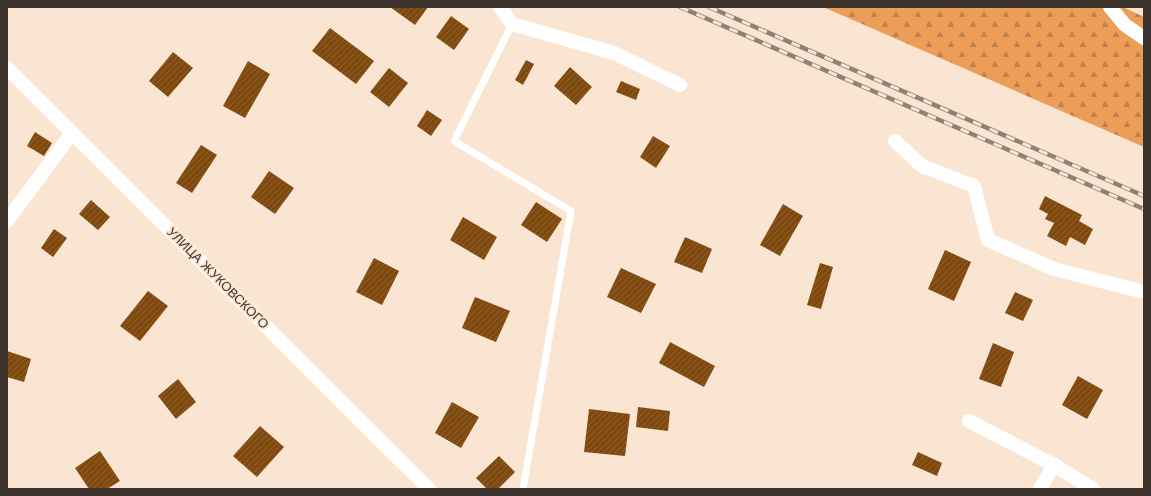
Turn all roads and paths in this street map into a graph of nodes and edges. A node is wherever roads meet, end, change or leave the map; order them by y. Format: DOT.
graph roads {
  1 [pos="500,7"];
  2 [pos="1110,7"];
  3 [pos="512,24"];
  4 [pos="1144,38"];
  5 [pos="7,68"];
  6 [pos="680,85"];
  7 [pos="72,133"];
  8 [pos="895,142"];
  9 [pos="7,221"];
  10 [pos="1144,292"];
  11 [pos="969,421"];
  12 [pos="1054,465"];
  13 [pos="429,489"];
  14 [pos="523,489"];
  15 [pos="1040,489"];
  16 [pos="1093,489"];
  1 -- 3 [label="street"];
  2 -- 4 [label="street"];
  3 -- 6 [label="street"];
  3 -- 14 [label="lane"];
  5 -- 7 [label="street, УЛИЦА ЖУКОВСКОГО"];
  7 -- 9 [label="street"];
  7 -- 13 [label="street, УЛИЦА ЖУКОВСКОГО"];
  8 -- 10 [label="street"];
  11 -- 12 [label="street"];
  12 -- 15 [label="street"];
  12 -- 16 [label="street"];
}
